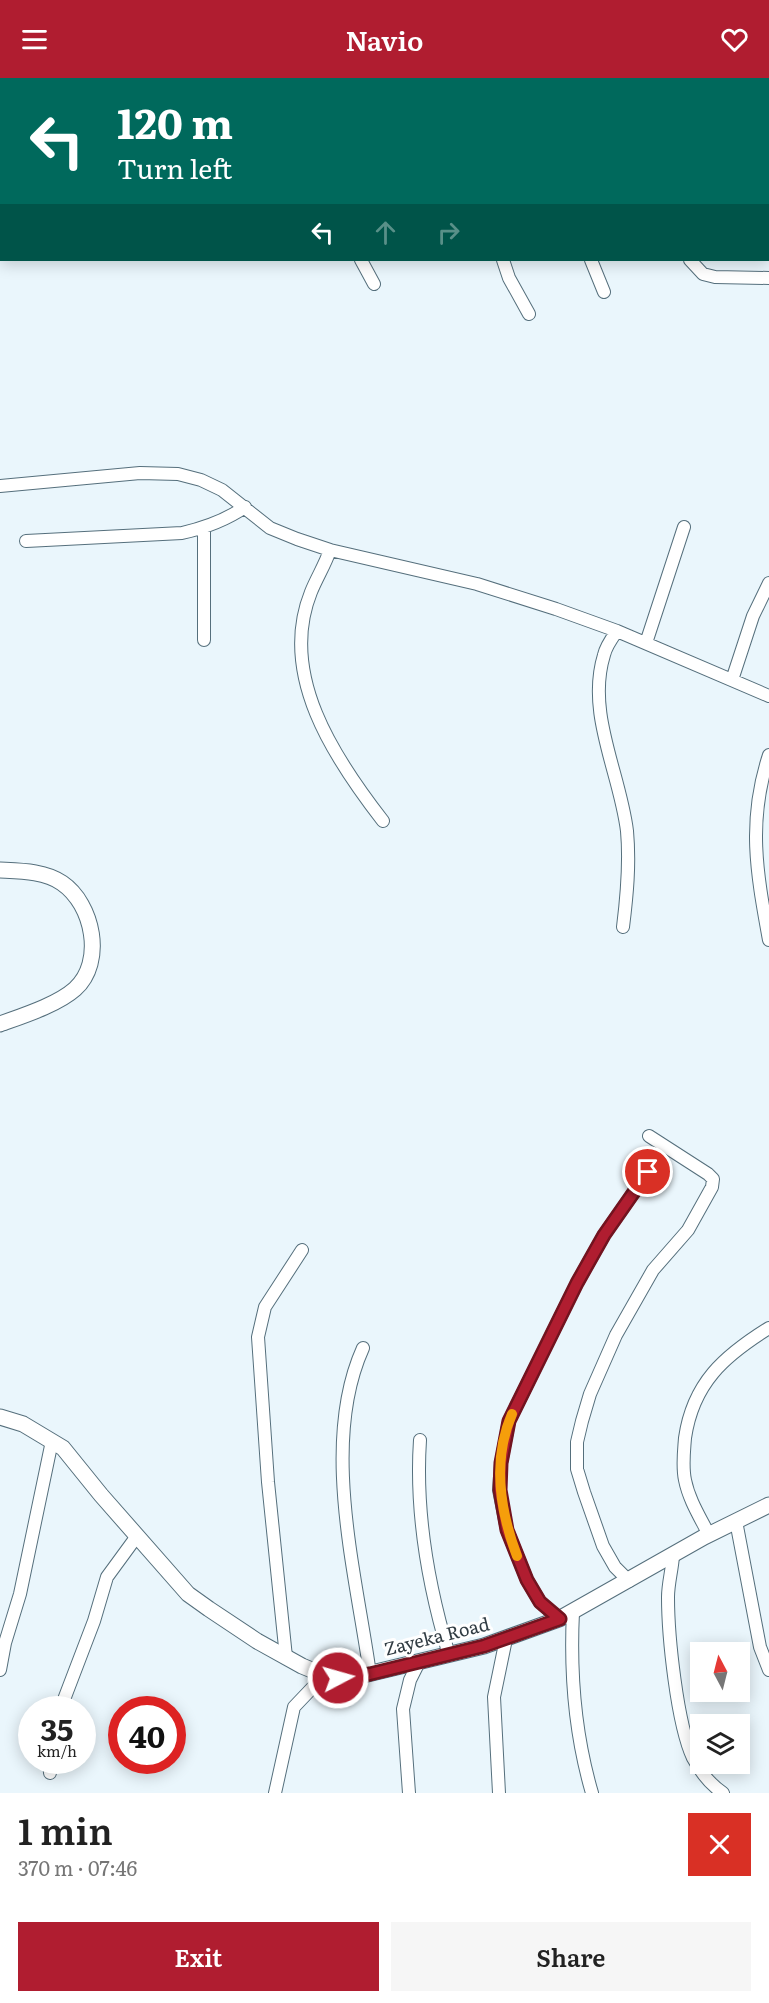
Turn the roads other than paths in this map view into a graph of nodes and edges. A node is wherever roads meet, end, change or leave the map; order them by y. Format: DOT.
graph roads {
  1 [pos="362,261"];
  2 [pos="503,261"];
  3 [pos="591,261"];
  4 [pos="691,261"];
  5 [pos="769,278"];
  6 [pos="374,284"];
  7 [pos="604,292"];
  8 [pos="529,314"];
  9 [pos="0,486"];
  10 [pos="245,507"];
  11 [pos="684,527"];
  12 [pos="204,528"];
  13 [pos="26,541"];
  14 [pos="330,550"];
  15 [pos="769,583"];
  16 [pos="617,631"];
  17 [pos="204,640"];
  18 [pos="646,643"];
  19 [pos="732,680"];
  20 [pos="769,696"];
  21 [pos="769,755"];
  22 [pos="383,821"];
  23 [pos="0,870"];
  24 [pos="623,927"];
  25 [pos="769,940"];
  26 [pos="0,1024"];
  27 [pos="649,1136"];
  28 [pos="648,1172"];
  29 [pos="302,1250"];
  30 [pos="769,1328"];
  31 [pos="363,1348"];
  32 [pos="0,1417"];
  33 [pos="420,1440"];
  34 [pos="52,1441"];
  35 [pos="769,1504"];
  36 [pos="736,1521"];
  37 [pos="709,1535"];
  38 [pos="137,1536"];
  39 [pos="673,1556"];
  40 [pos="628,1581"];
  41 [pos="566,1616"];
  42 [pos="506,1639"];
  43 [pos="449,1655"];
  44 [pos="286,1657"];
  45 [pos="419,1662"];
  46 [pos="0,1670"];
  47 [pos="769,1670"];
  48 [pos="319,1673"];
  49 [pos="370,1674"];
  50 [pos="65,1696"];
  51 [pos="275,1793"];
  52 [pos="409,1793"];
  53 [pos="499,1793"];
  54 [pos="592,1793"];
  55 [pos="723,1793"];
  1 -- 6 [label="street"];
  2 -- 8 [label="street"];
  3 -- 7 [label="street"];
  4 -- 5 [label="street"];
  9 -- 10 [label="street"];
  10 -- 12 [label="street"];
  10 -- 14 [label="street"];
  11 -- 18 [label="street"];
  12 -- 13 [label="street"];
  12 -- 17 [label="street"];
  14 -- 16 [label="street"];
  14 -- 22 [label="street"];
  15 -- 19 [label="street"];
  16 -- 18 [label="street"];
  16 -- 24 [label="street"];
  18 -- 19 [label="street"];
  19 -- 20 [label="street"];
  21 -- 25 [label="street"];
  23 -- 26 [label="street"];
  27 -- 40 [label="street"];
  28 -- 41 [label="street"];
  29 -- 44 [label="street"];
  30 -- 37 [label="street"];
  31 -- 49 [label="street"];
  32 -- 34 [label="street, Zayeka Road"];
  33 -- 43 [label="street"];
  34 -- 38 [label="street, Zayeka Road"];
  34 -- 46 [label="street"];
  35 -- 36 [label="street, Zayeka Road"];
  36 -- 37 [label="street, Zayeka Road"];
  36 -- 47 [label="street"];
  37 -- 39 [label="street, Zayeka Road"];
  38 -- 44 [label="street, Zayeka Road"];
  38 -- 50 [label="street"];
  39 -- 40 [label="street, Zayeka Road"];
  39 -- 55 [label="street"];
  40 -- 41 [label="street, Zayeka Road"];
  41 -- 42 [label="street, Zayeka Road"];
  41 -- 54 [label="street"];
  42 -- 43 [label="street, Zayeka Road"];
  42 -- 53 [label="street"];
  43 -- 45 [label="street, Zayeka Road"];
  44 -- 48 [label="street, Zayeka Road"];
  45 -- 49 [label="street, Zayeka Road"];
  45 -- 52 [label="street"];
  48 -- 49 [label="street, Zayeka Road"];
  48 -- 51 [label="street"];
}
